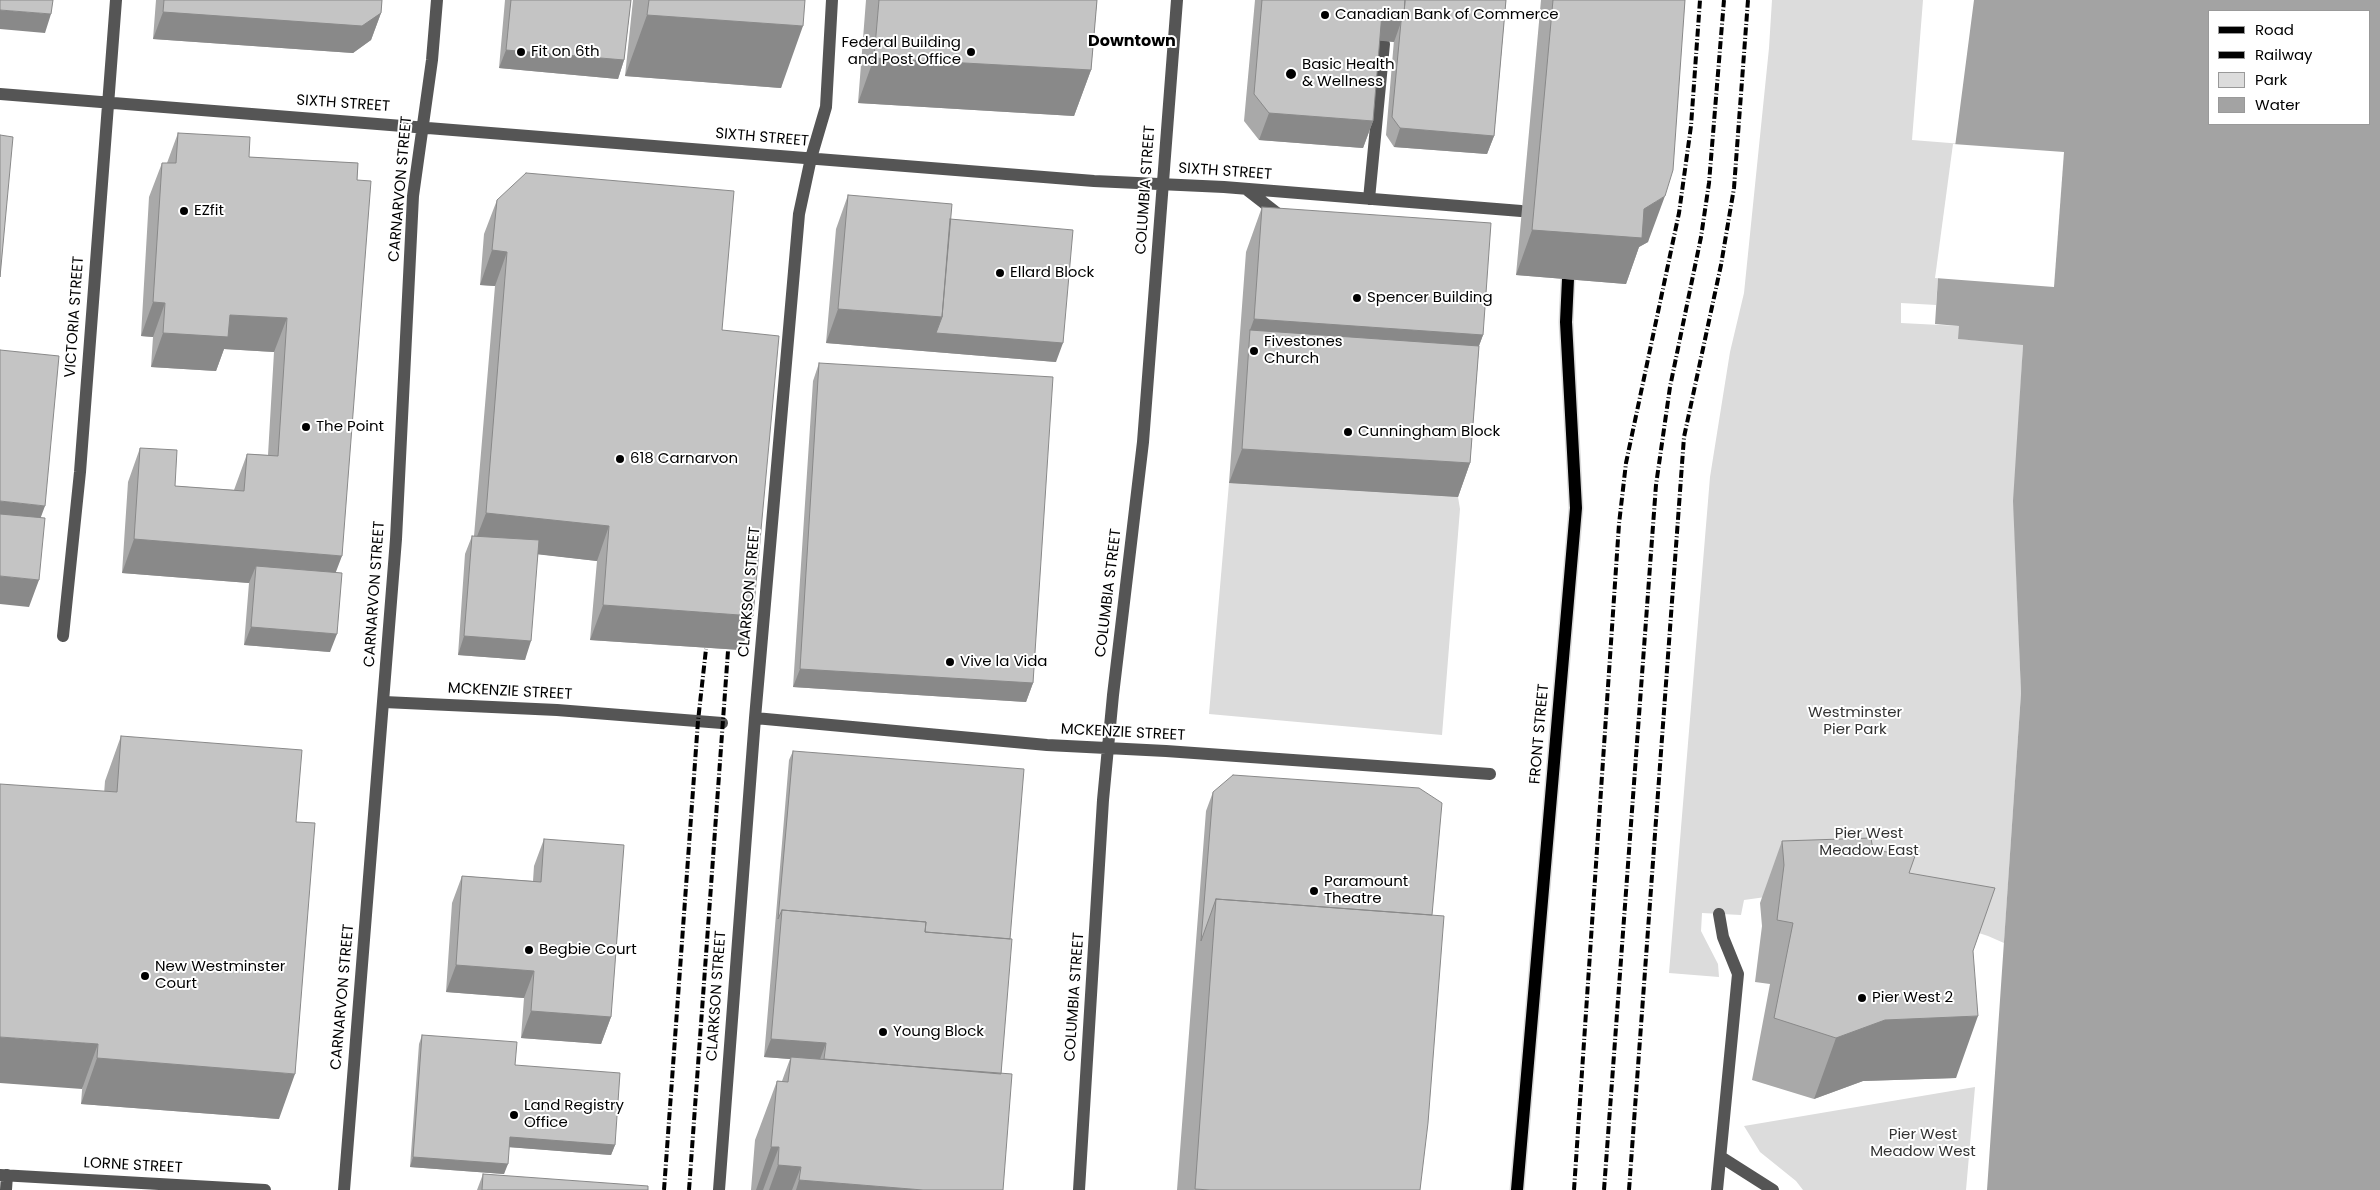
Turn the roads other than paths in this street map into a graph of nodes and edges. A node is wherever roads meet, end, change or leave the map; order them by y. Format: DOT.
graph roads {
  1 [pos="116,0"];
  2 [pos="437,0"];
  3 [pos="832,0"];
  4 [pos="1177,0"];
  5 [pos="1384,44"];
  6 [pos="0,94"];
  7 [pos="109,102"];
  8 [pos="422,126"];
  9 [pos="811,158"];
  10 [pos="1163,184"];
  11 [pos="1246,189"];
  12 [pos="1369,199"];
  13 [pos="1521,211"];
  14 [pos="1295,228"];
  15 [pos="1568,280"];
  16 [pos="63,636"];
  17 [pos="384,702"];
  18 [pos="755,718"];
  19 [pos="722,723"];
  20 [pos="1108,748"];
  21 [pos="1490,774"];
  22 [pos="1719,914"];
  23 [pos="1721,1157"];
  24 [pos="3,1175"];
  25 [pos="6,1190"];
  26 [pos="265,1190"];
  27 [pos="344,1190"];
  28 [pos="719,1190"];
  29 [pos="1079,1190"];
  30 [pos="1517,1190"];
  31 [pos="1717,1190"];
  32 [pos="1773,1190"];
  1 -- 7 [label="street, VICTORIA STREET"];
  2 -- 8 [label="street, CARNARVON STREET"];
  3 -- 9 [label="street, CLARKSON STREET"];
  4 -- 10 [label="street, COLUMBIA STREET"];
  5 -- 12 [label="street"];
  6 -- 7 [label="street, SIXTH STREET"];
  7 -- 8 [label="street, SIXTH STREET"];
  7 -- 16 [label="street, VICTORIA STREET"];
  8 -- 9 [label="street, SIXTH STREET"];
  8 -- 17 [label="street, CARNARVON STREET"];
  9 -- 10 [label="street, SIXTH STREET"];
  9 -- 18 [label="street, CLARKSON STREET"];
  10 -- 11 [label="street, SIXTH STREET"];
  10 -- 20 [label="street, COLUMBIA STREET"];
  11 -- 12 [label="street, SIXTH STREET"];
  11 -- 14 [label="street"];
  12 -- 13 [label="street, SIXTH STREET"];
  15 -- 30 [label="main road, FRONT STREET"];
  17 -- 19 [label="street, MCKENZIE STREET"];
  17 -- 27 [label="street, CARNARVON STREET"];
  18 -- 20 [label="street, MCKENZIE STREET"];
  18 -- 28 [label="street, CLARKSON STREET"];
  20 -- 21 [label="street, MCKENZIE STREET"];
  20 -- 29 [label="street, COLUMBIA STREET"];
  22 -- 23 [label="street"];
  23 -- 31 [label="street"];
  23 -- 32 [label="street"];
  24 -- 25 [label="street"];
  24 -- 26 [label="street, LORNE STREET"];
}
